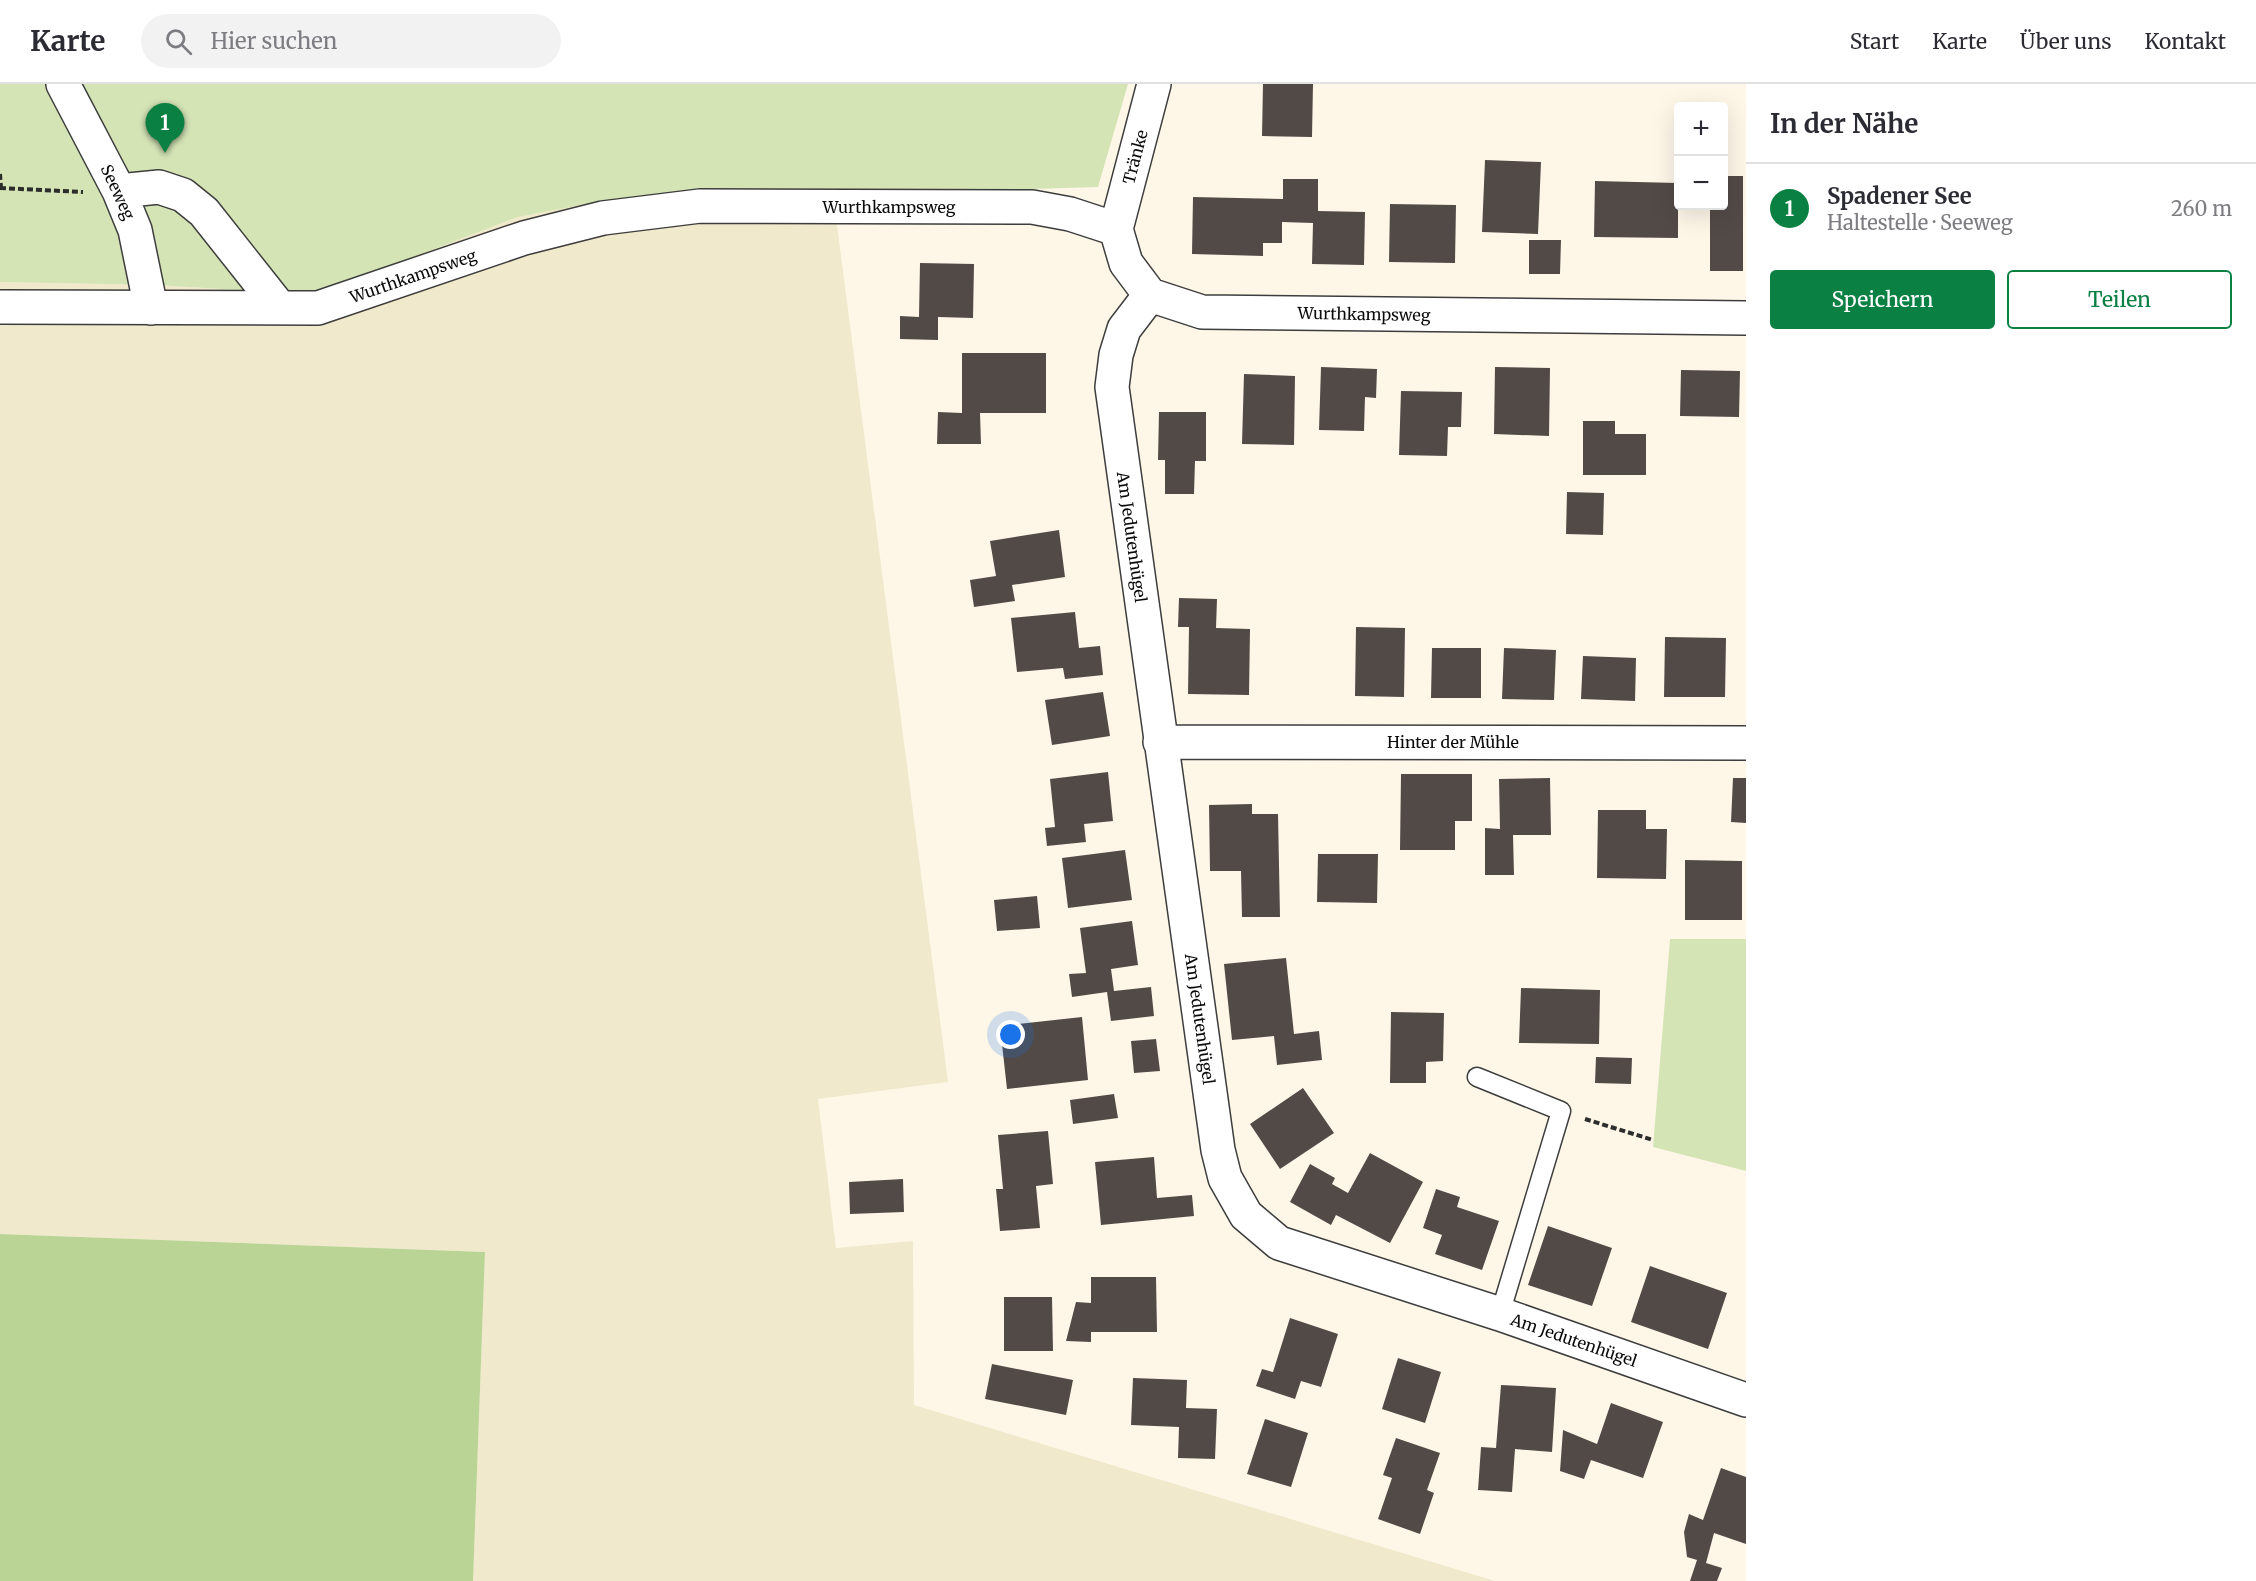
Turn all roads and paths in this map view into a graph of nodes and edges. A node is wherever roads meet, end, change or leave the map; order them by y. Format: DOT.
graph roads {
  1 [pos="63,84"];
  2 [pos="1154,84"];
  3 [pos="0,174"];
  4 [pos="1,188"];
  5 [pos="119,191"];
  6 [pos="1116,229"];
  7 [pos="1150,295"];
  8 [pos="0,307"];
  9 [pos="151,308"];
  10 [pos="280,308"];
  11 [pos="1746,318"];
  12 [pos="1160,741"];
  13 [pos="1746,743"];
  14 [pos="1477,1077"];
  15 [pos="1561,1112"];
  16 [pos="1653,1140"];
  17 [pos="1500,1314"];
  18 [pos="1746,1400"];
  1 -- 5 [label="street, Seeweg"];
  2 -- 6 [label="street, Tränke"];
  3 -- 4 [label="path"];
  4 -- 5 [label="path"];
  5 -- 9 [label="street, Seeweg"];
  5 -- 10 [label="street"];
  6 -- 7 [label="street"];
  6 -- 10 [label="street, Wurthkampsweg"];
  7 -- 11 [label="street, Wurthkampsweg"];
  7 -- 12 [label="street, Am Jedutenhügel"];
  8 -- 9 [label="street, Wurthkampsweg"];
  9 -- 10 [label="street, Wurthkampsweg"];
  12 -- 13 [label="street, Hinter der Mühle"];
  12 -- 17 [label="street, Am Jedutenhügel"];
  14 -- 15 [label="lane"];
  15 -- 16 [label="path"];
  15 -- 17 [label="lane"];
  17 -- 18 [label="street, Am Jedutenhügel"];
}
